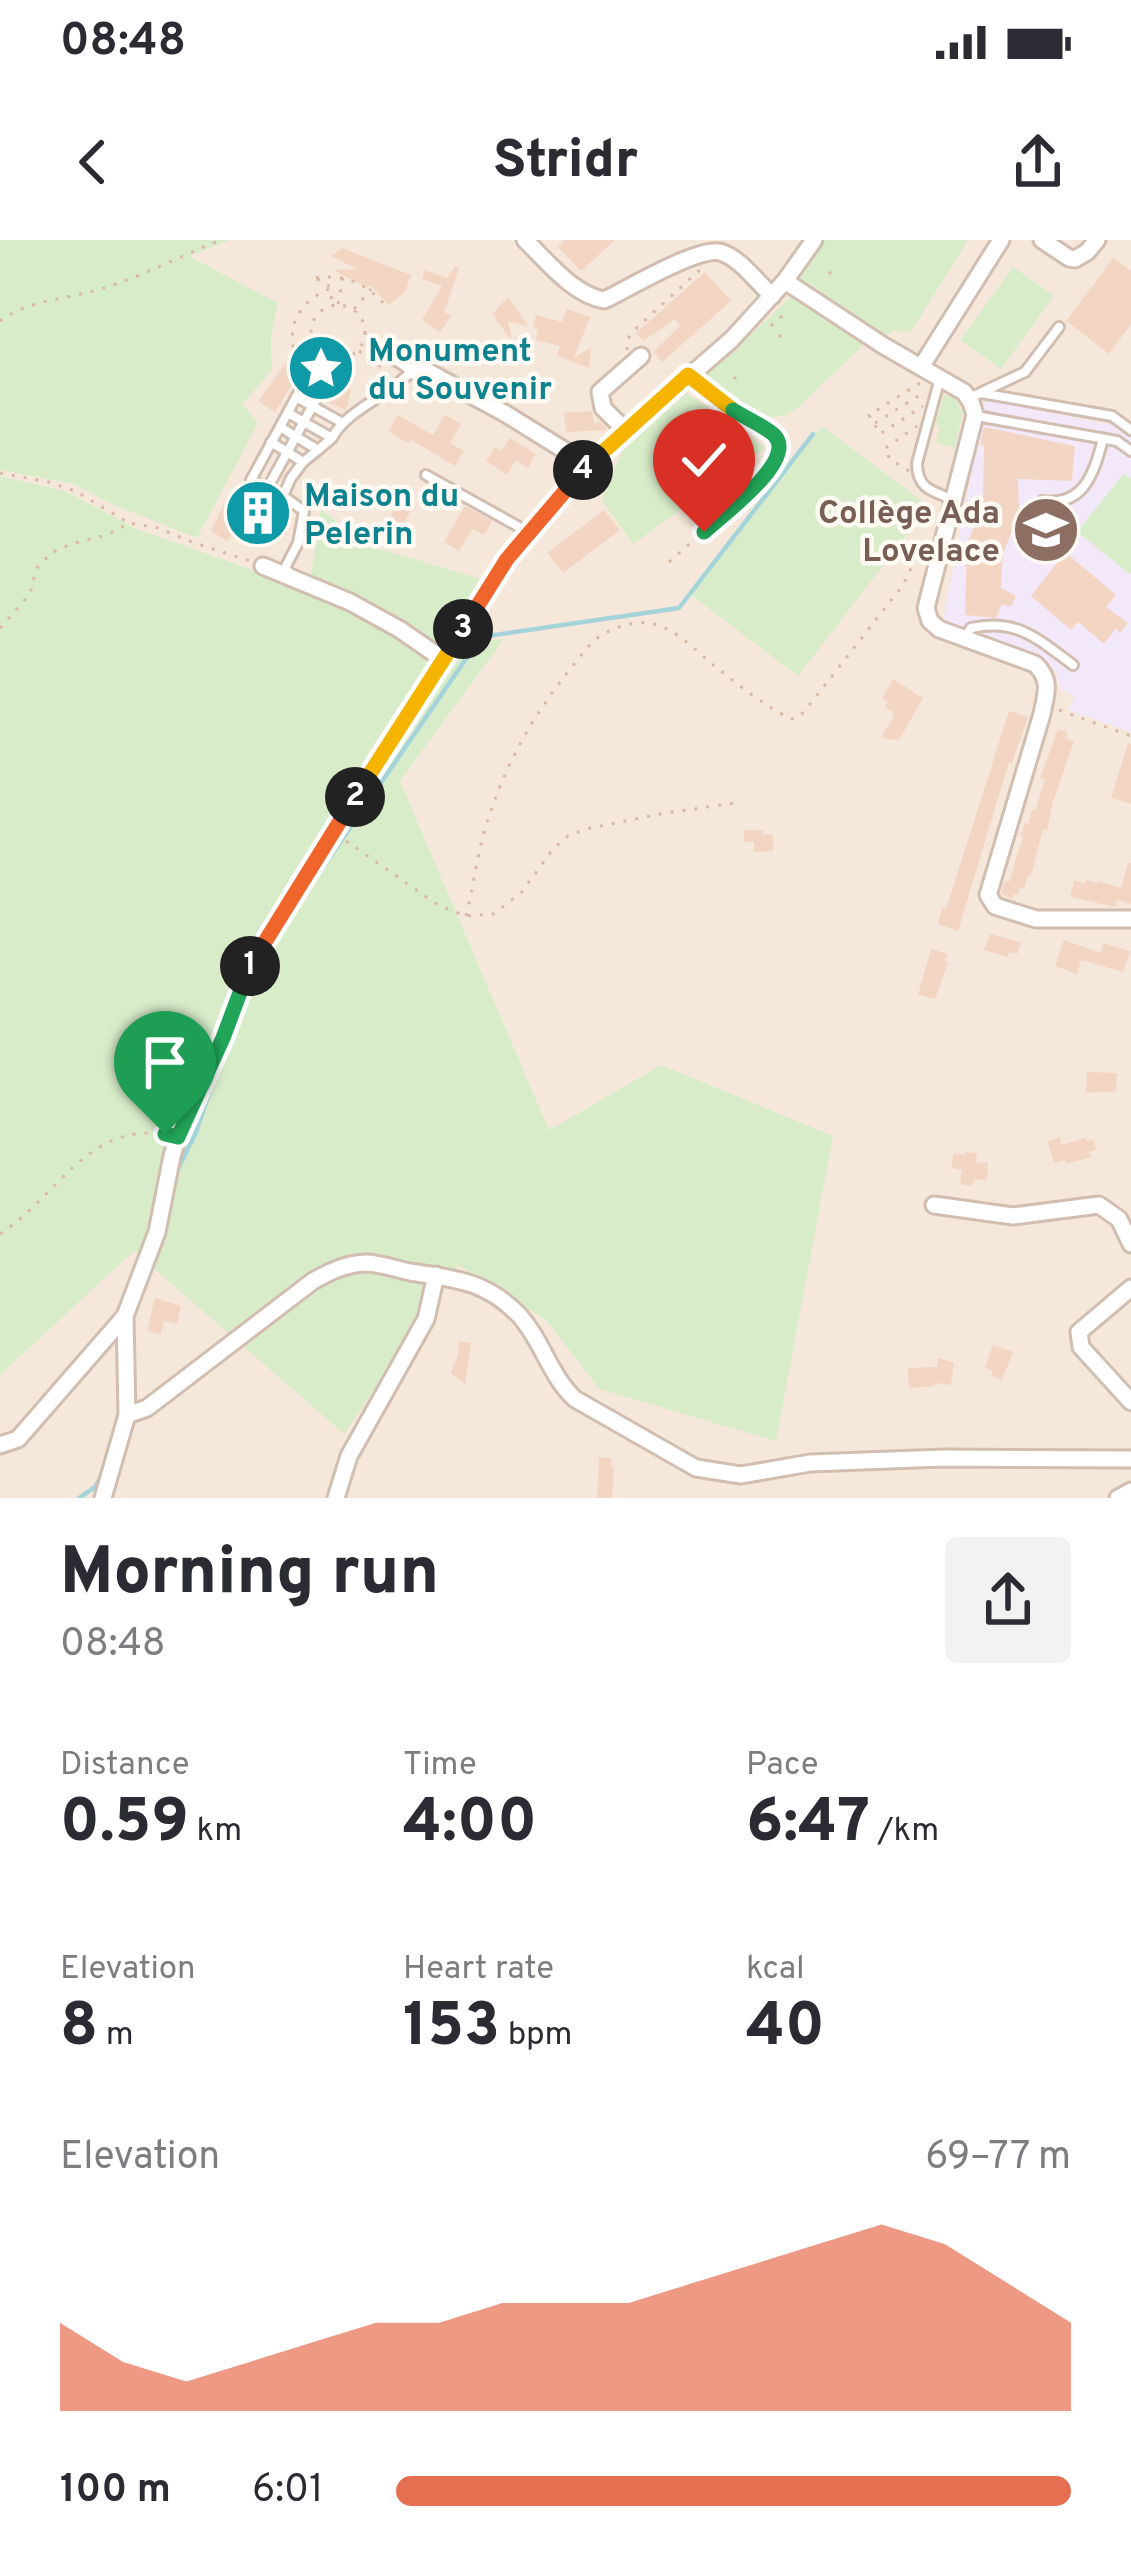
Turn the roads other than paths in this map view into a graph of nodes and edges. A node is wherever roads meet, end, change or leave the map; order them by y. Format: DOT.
graph roads {
  1 [pos="525,240"];
  2 [pos="814,240"];
  3 [pos="1001,240"];
  4 [pos="1042,240"];
  5 [pos="1097,240"];
  6 [pos="704,252"];
  7 [pos="785,281"];
  8 [pos="772,296"];
  9 [pos="1059,327"];
  10 [pos="395,360"];
  11 [pos="638,364"];
  12 [pos="312,368"];
  13 [pos="418,370"];
  14 [pos="932,375"];
  15 [pos="329,376"];
  16 [pos="975,395"];
  17 [pos="296,397"];
  18 [pos="313,406"];
  19 [pos="287,413"];
  20 [pos="975,416"];
  21 [pos="304,422"];
  22 [pos="341,422"];
  23 [pos="280,427"];
  24 [pos="625,430"];
  25 [pos="1131,430"];
  26 [pos="296,437"];
  27 [pos="332,438"];
  28 [pos="1103,439"];
  29 [pos="271,442"];
  30 [pos="319,450"];
  31 [pos="1131,451"];
  32 [pos="287,452"];
  33 [pos="303,462"];
  34 [pos="588,465"];
  35 [pos="427,475"];
  36 [pos="267,489"];
  37 [pos="283,496"];
  38 [pos="954,500"];
  39 [pos="1042,501"];
  40 [pos="530,533"];
  41 [pos="263,566"];
  42 [pos="294,579"];
  43 [pos="964,638"];
  44 [pos="444,660"];
  45 [pos="1073,665"];
  46 [pos="1131,919"];
  47 [pos="934,1205"];
  48 [pos="1131,1244"];
  49 [pos="436,1274"];
  50 [pos="1131,1288"];
  51 [pos="125,1316"];
  52 [pos="1131,1402"];
  53 [pos="127,1415"];
  54 [pos="0,1445"];
  55 [pos="1131,1459"];
  56 [pos="1131,1491"];
  57 [pos="103,1498"];
  58 [pos="336,1498"];
  59 [pos="1118,1498"];
  1 -- 6 [label="street"];
  2 -- 7 [label="street"];
  3 -- 14 [label="street"];
  4 -- 5 [label="street"];
  6 -- 8 [label="street"];
  7 -- 8 [label="street"];
  7 -- 14 [label="street"];
  8 -- 24 [label="street"];
  9 -- 16 [label="lane"];
  10 -- 13 [label="lane"];
  11 -- 24 [label="street"];
  12 -- 17 [label="lane"];
  13 -- 22 [label="lane"];
  13 -- 34 [label="street"];
  14 -- 16 [label="street"];
  14 -- 38 [label="lane"];
  15 -- 18 [label="lane"];
  16 -- 20 [label="street"];
  16 -- 25 [label="lane"];
  17 -- 18 [label="lane"];
  17 -- 19 [label="lane"];
  18 -- 21 [label="lane"];
  18 -- 22 [label="lane"];
  19 -- 21 [label="lane"];
  19 -- 23 [label="lane"];
  20 -- 28 [label="lane"];
  20 -- 38 [label="street"];
  21 -- 26 [label="lane"];
  21 -- 27 [label="lane"];
  22 -- 27 [label="lane"];
  23 -- 26 [label="lane"];
  23 -- 29 [label="lane"];
  24 -- 34 [label="street"];
  26 -- 30 [label="lane"];
  26 -- 32 [label="lane"];
  27 -- 30 [label="lane"];
  28 -- 31 [label="lane"];
  28 -- 39 [label="lane"];
  29 -- 32 [label="lane"];
  29 -- 36 [label="lane"];
  30 -- 33 [label="lane"];
  32 -- 33 [label="lane"];
  32 -- 36 [label="lane"];
  33 -- 37 [label="lane"];
  34 -- 40 [label="street"];
  35 -- 40 [label="lane"];
  36 -- 37 [label="lane"];
  37 -- 42 [label="lane"];
  38 -- 43 [label="street"];
  40 -- 44 [label="street"];
  41 -- 42 [label="street"];
  42 -- 44 [label="street"];
  43 -- 45 [label="lane"];
  43 -- 46 [label="street"];
  44 -- 51 [label="street"];
  47 -- 48 [label="street"];
  49 -- 53 [label="street"];
  49 -- 55 [label="street"];
  49 -- 58 [label="street"];
  50 -- 52 [label="street"];
  51 -- 53 [label="street"];
  51 -- 54 [label="street"];
  53 -- 57 [label="street"];
  56 -- 59 [label="street"];
}
